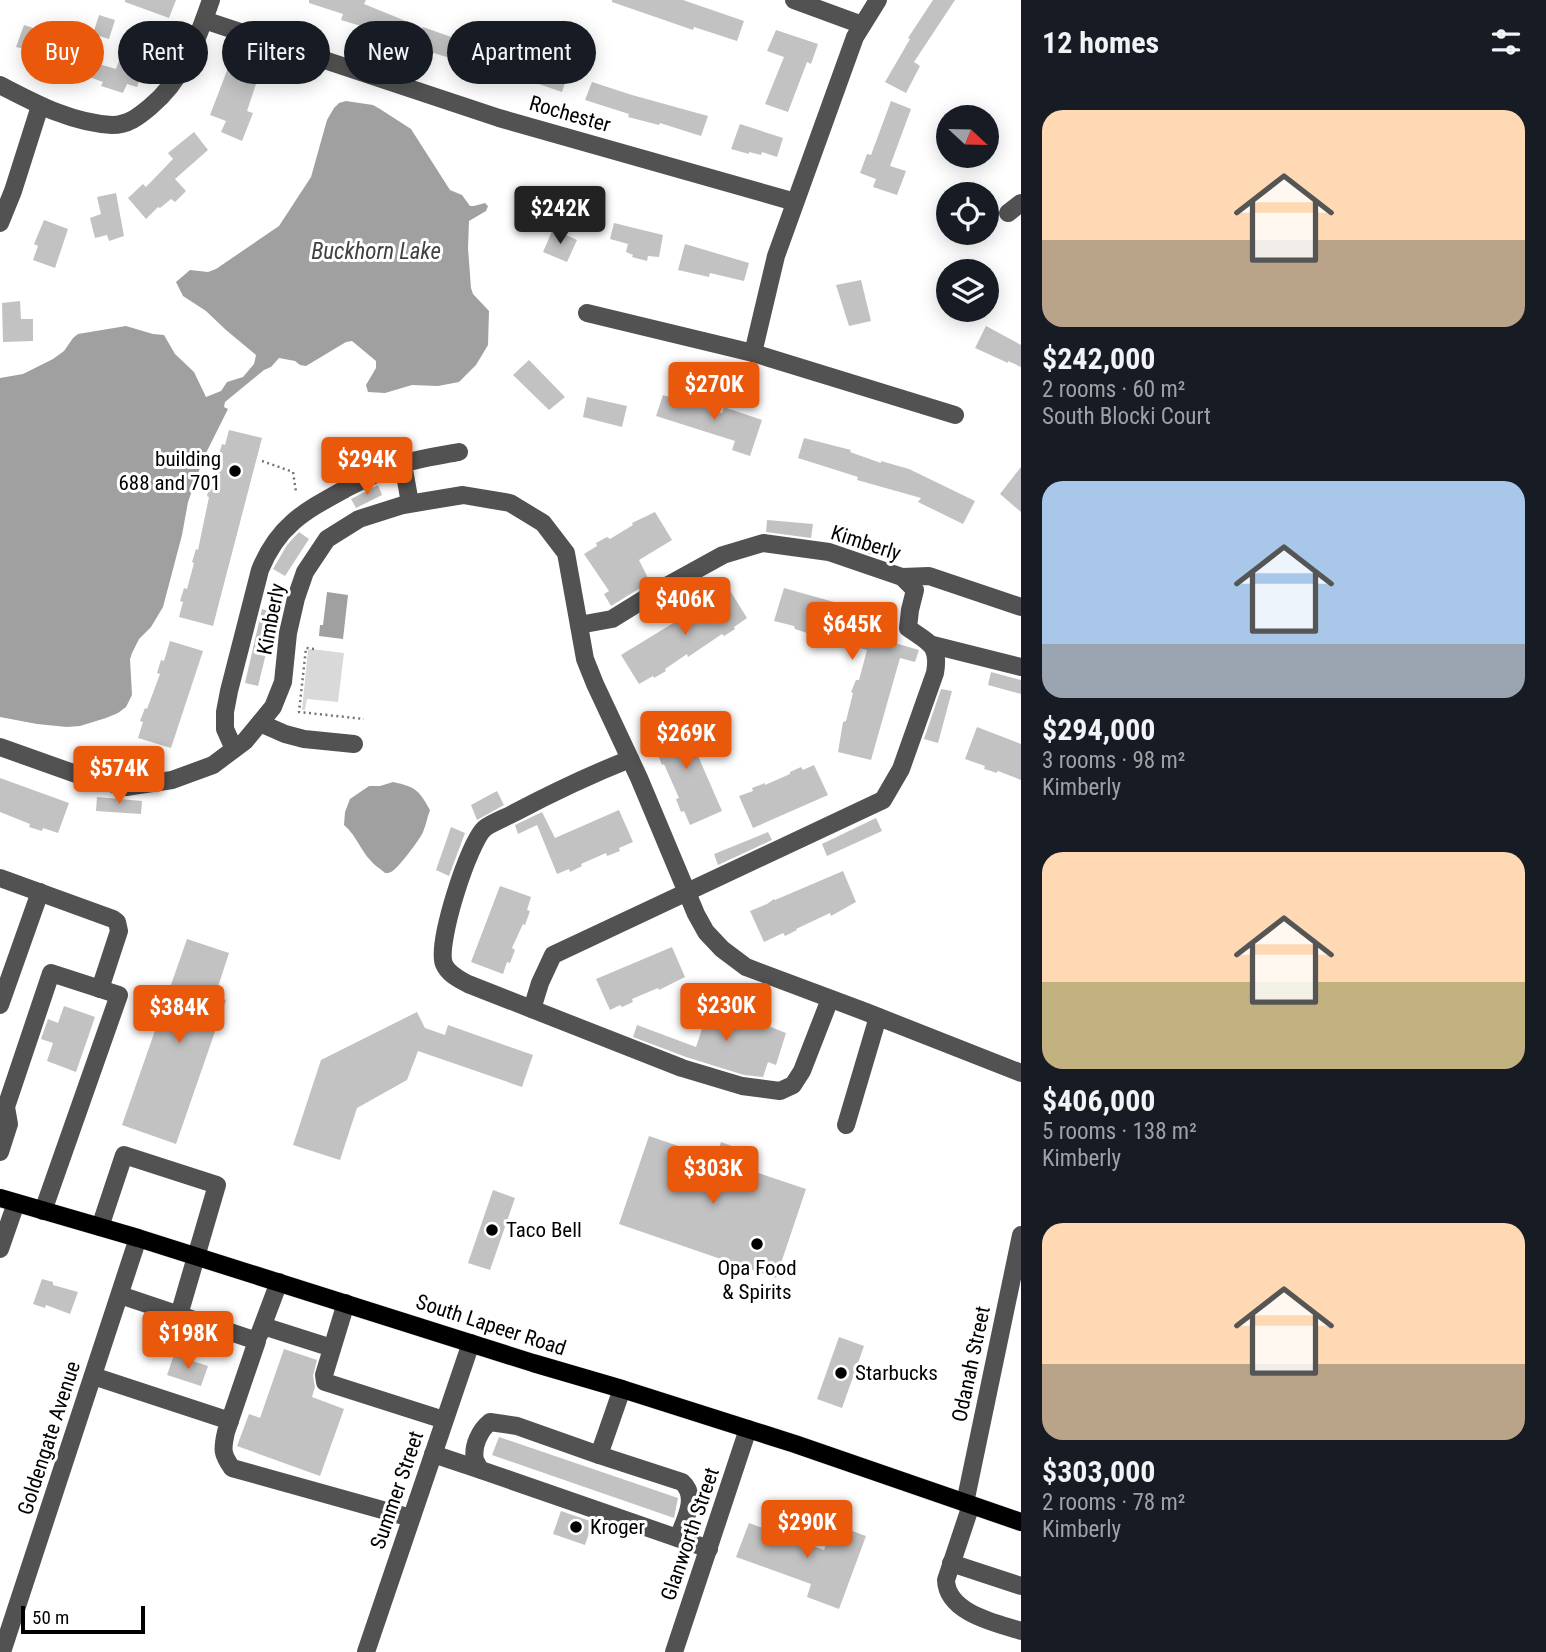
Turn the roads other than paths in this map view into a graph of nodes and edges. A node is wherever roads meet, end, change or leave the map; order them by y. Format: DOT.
graph roads {
  1 [pos="211,0"];
  2 [pos="794,0"];
  3 [pos="878,0"];
  4 [pos="204,20"];
  5 [pos="862,25"];
  6 [pos="0,85"];
  7 [pos="40,106"];
  8 [pos="797,197"];
  9 [pos="0,223"];
  10 [pos="587,313"];
  11 [pos="753,353"];
  12 [pos="955,415"];
  13 [pos="459,452"];
  14 [pos="403,464"];
  15 [pos="410,503"];
  16 [pos="902,577"];
  17 [pos="1021,607"];
  18 [pos="579,625"];
  19 [pos="933,645"];
  20 [pos="1021,667"];
  21 [pos="260,723"];
  22 [pos="354,744"];
  23 [pos="0,747"];
  24 [pos="234,749"];
  25 [pos="630,759"];
  26 [pos="0,878"];
  27 [pos="40,892"];
  28 [pos="687,892"];
  29 [pos="100,989"];
  30 [pos="830,999"];
  31 [pos="0,1005"];
  32 [pos="533,1009"];
  33 [pos="878,1017"];
  34 [pos="1021,1073"];
  35 [pos="846,1125"];
  36 [pos="0,1152"];
  37 [pos="8,1201"];
  38 [pos="44,1211"];
  39 [pos="100,1227"];
  40 [pos="1021,1235"];
  41 [pos="138,1238"];
  42 [pos="0,1249"];
  43 [pos="197,1256"];
  44 [pos="279,1282"];
  45 [pos="120,1294"];
  46 [pos="345,1303"];
  47 [pos="179,1315"];
  48 [pos="260,1333"];
  49 [pos="471,1343"];
  50 [pos="332,1348"];
  51 [pos="93,1376"];
  52 [pos="622,1389"];
  53 [pos="444,1420"];
  54 [pos="230,1421"];
  55 [pos="748,1429"];
  56 [pos="433,1454"];
  57 [pos="599,1455"];
  58 [pos="481,1471"];
  59 [pos="968,1504"];
  60 [pos="411,1518"];
  61 [pos="1021,1522"];
  62 [pos="678,1538"];
  63 [pos="709,1549"];
  64 [pos="951,1563"];
  65 [pos="1021,1586"];
  66 [pos="5,1627"];
  67 [pos="1021,1631"];
  68 [pos="2,1652"];
  69 [pos="366,1652"];
  70 [pos="674,1652"];
  1 -- 4 [label="street"];
  2 -- 5 [label="street"];
  3 -- 5 [label="street"];
  4 -- 7 [label="street"];
  4 -- 8 [label="street, Rochester"];
  5 -- 8 [label="street"];
  6 -- 7 [label="street"];
  7 -- 9 [label="street"];
  8 -- 11 [label="street"];
  10 -- 11 [label="street"];
  11 -- 12 [label="street"];
  13 -- 14 [label="street"];
  14 -- 15 [label="street"];
  14 -- 24 [label="street"];
  15 -- 18 [label="street, Kimberly"];
  15 -- 21 [label="street, Kimberly"];
  16 -- 17 [label="street"];
  16 -- 18 [label="street, Kimberly"];
  16 -- 19 [label="street, Kimberly"];
  18 -- 25 [label="street, Kimberly"];
  19 -- 20 [label="street"];
  19 -- 28 [label="street"];
  21 -- 22 [label="street"];
  21 -- 24 [label="street, Kimberly"];
  23 -- 24 [label="street, Kimberly"];
  25 -- 28 [label="street, Kimberly"];
  25 -- 32 [label="street"];
  26 -- 27 [label="street"];
  27 -- 29 [label="street"];
  27 -- 31 [label="street"];
  28 -- 30 [label="street, Kimberly"];
  28 -- 32 [label="street"];
  29 -- 36 [label="street"];
  29 -- 38 [label="street"];
  30 -- 32 [label="street"];
  30 -- 33 [label="street, Kimberly"];
  33 -- 34 [label="street, Kimberly"];
  33 -- 35 [label="street"];
  37 -- 38 [label="main road, South Lapeer Road"];
  37 -- 42 [label="street"];
  38 -- 39 [label="main road, South Lapeer Road"];
  39 -- 41 [label="main road, South Lapeer Road"];
  39 -- 43 [label="street"];
  40 -- 59 [label="street, Odanah Street"];
  41 -- 43 [label="main road, South Lapeer Road"];
  41 -- 45 [label="street, Goldengate Avenue"];
  43 -- 44 [label="main road, South Lapeer Road"];
  43 -- 47 [label="street"];
  44 -- 46 [label="main road, South Lapeer Road"];
  44 -- 48 [label="street"];
  45 -- 47 [label="street"];
  45 -- 51 [label="street, Goldengate Avenue"];
  46 -- 49 [label="main road, South Lapeer Road"];
  46 -- 50 [label="street"];
  47 -- 48 [label="street"];
  48 -- 50 [label="street"];
  48 -- 54 [label="street"];
  49 -- 52 [label="main road, South Lapeer Road"];
  49 -- 53 [label="street, Summer Street"];
  50 -- 53 [label="street"];
  51 -- 54 [label="street"];
  51 -- 66 [label="street, Goldengate Avenue"];
  52 -- 55 [label="main road, South Lapeer Road"];
  52 -- 57 [label="street"];
  53 -- 56 [label="street, Summer Street"];
  54 -- 60 [label="street"];
  55 -- 59 [label="main road, South Lapeer Road"];
  55 -- 63 [label="street, Glanworth Street"];
  56 -- 58 [label="street"];
  56 -- 60 [label="street, Summer Street"];
  57 -- 58 [label="street"];
  57 -- 62 [label="street"];
  58 -- 62 [label="street"];
  59 -- 61 [label="main road, South Lapeer Road"];
  59 -- 64 [label="street, Odanah Street"];
  60 -- 69 [label="street, Summer Street"];
  62 -- 63 [label="street"];
  63 -- 70 [label="street, Glanworth Street"];
  64 -- 65 [label="street"];
  64 -- 67 [label="street, Odanah Street"];
  66 -- 68 [label="street, Goldengate Avenue"];
}
